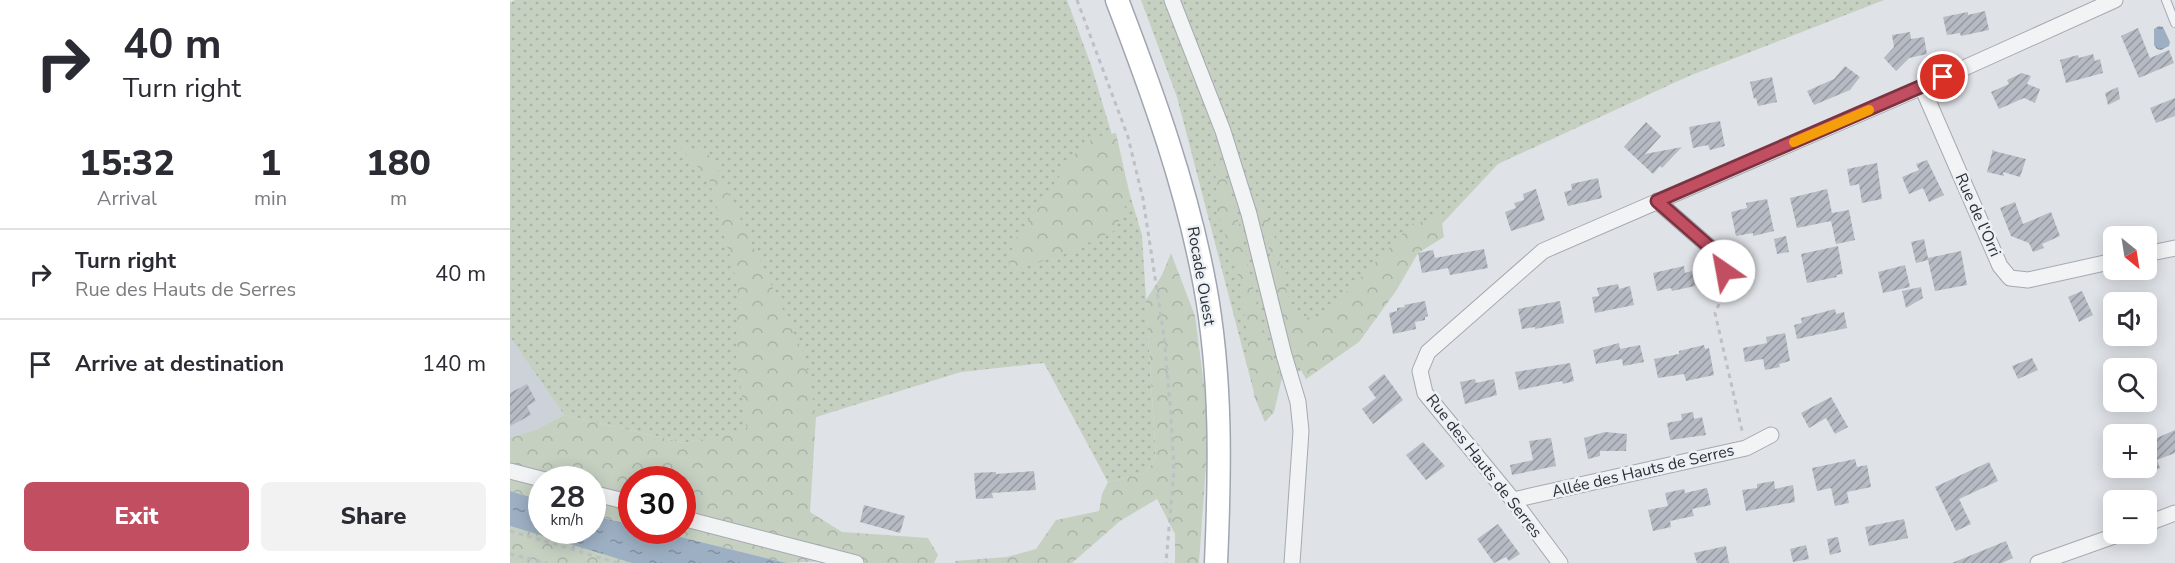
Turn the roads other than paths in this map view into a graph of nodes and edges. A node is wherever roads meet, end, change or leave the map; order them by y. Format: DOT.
graph roads {
  1 [pos="1117,0"];
  2 [pos="1172,0"];
  3 [pos="2115,0"];
  4 [pos="2166,0"];
  5 [pos="2175,23"];
  6 [pos="1922,87"];
  7 [pos="1657,201"];
  8 [pos="2175,248"];
  9 [pos="2157,252"];
  10 [pos="2103,263"];
  11 [pos="1728,285"];
  12 [pos="1771,435"];
  13 [pos="510,471"];
  14 [pos="528,476"];
  15 [pos="1513,500"];
  16 [pos="2175,513"];
  17 [pos="2157,520"];
  18 [pos="696,522"];
  19 [pos="2103,542"];
  20 [pos="2074,557"];
  21 [pos="856,563"];
  22 [pos="1216,563"];
  23 [pos="1292,563"];
  24 [pos="1560,563"];
  25 [pos="2038,563"];
  1 -- 22 [label="main road, Rocade Ouest"];
  2 -- 23 [label="street"];
  3 -- 6 [label="street, Rue des Hauts de Serres"];
  4 -- 5 [label="lane"];
  6 -- 7 [label="street, Rue des Hauts de Serres"];
  6 -- 10 [label="street, Rue de l'Orri"];
  7 -- 11 [label="street"];
  7 -- 15 [label="street, Rue des Hauts de Serres"];
  8 -- 9 [label="street"];
  12 -- 15 [label="street, Allée des Hauts de Serres"];
  13 -- 14 [label="street"];
  15 -- 24 [label="street, Rue des Hauts de Serres"];
  16 -- 17 [label="street"];
  18 -- 21 [label="street"];
  19 -- 20 [label="street"];
  20 -- 25 [label="street"];
}
